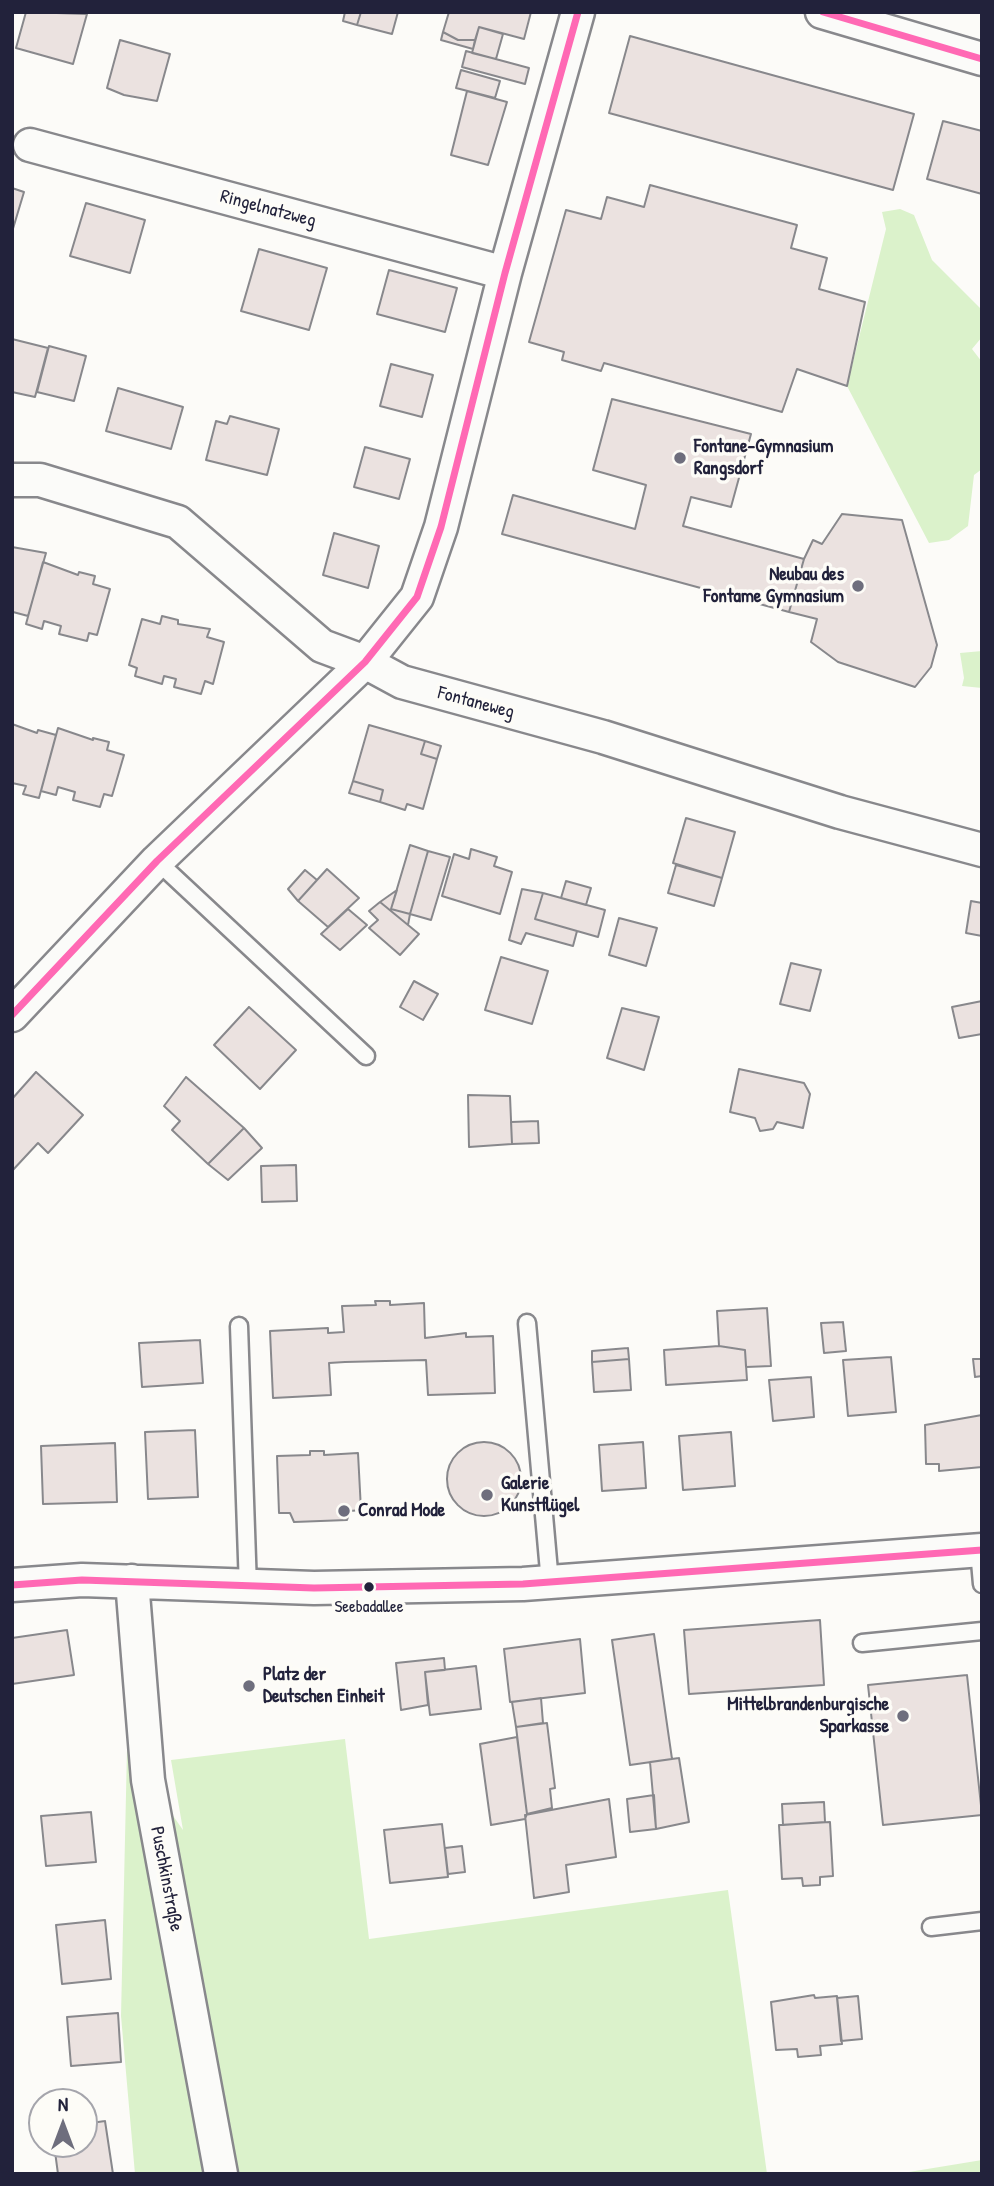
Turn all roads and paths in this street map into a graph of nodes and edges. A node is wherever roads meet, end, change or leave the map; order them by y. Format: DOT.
graph roads {
  1 [pos="578,12"];
  2 [pos="822,12"];
  3 [pos="877,20"];
  4 [pos="982,59"];
  5 [pos="30,145"];
  6 [pos="505,273"];
  7 [pos="12,480"];
  8 [pos="365,662"];
  9 [pos="982,850"];
  10 [pos="157,861"];
  11 [pos="12,1015"];
  12 [pos="366,1056"];
  13 [pos="527,1323"];
  14 [pos="239,1326"];
  15 [pos="980,1550"];
  16 [pos="132,1581"];
  17 [pos="550,1583"];
  18 [pos="982,1584"];
  19 [pos="12,1585"];
  20 [pos="248,1588"];
  21 [pos="982,1631"];
  22 [pos="862,1643"];
  23 [pos="982,1921"];
  24 [pos="931,1927"];
  25 [pos="221,2174"];
  1 -- 6 [label="street"];
  2 -- 3 [label="street"];
  3 -- 4 [label="street"];
  5 -- 6 [label="street, Ringelnatzweg"];
  6 -- 8 [label="street"];
  7 -- 8 [label="street, Fontaneweg"];
  8 -- 9 [label="street, Fontaneweg"];
  8 -- 10 [label="street"];
  10 -- 11 [label="street"];
  10 -- 12 [label="lane"];
  13 -- 17 [label="lane"];
  14 -- 20 [label="lane"];
  15 -- 17 [label="street"];
  15 -- 18 [label="lane"];
  16 -- 19 [label="street"];
  16 -- 20 [label="street"];
  16 -- 25 [label="street, Puschkinstraße"];
  17 -- 20 [label="street"];
  21 -- 22 [label="lane"];
  23 -- 24 [label="lane"];
}
